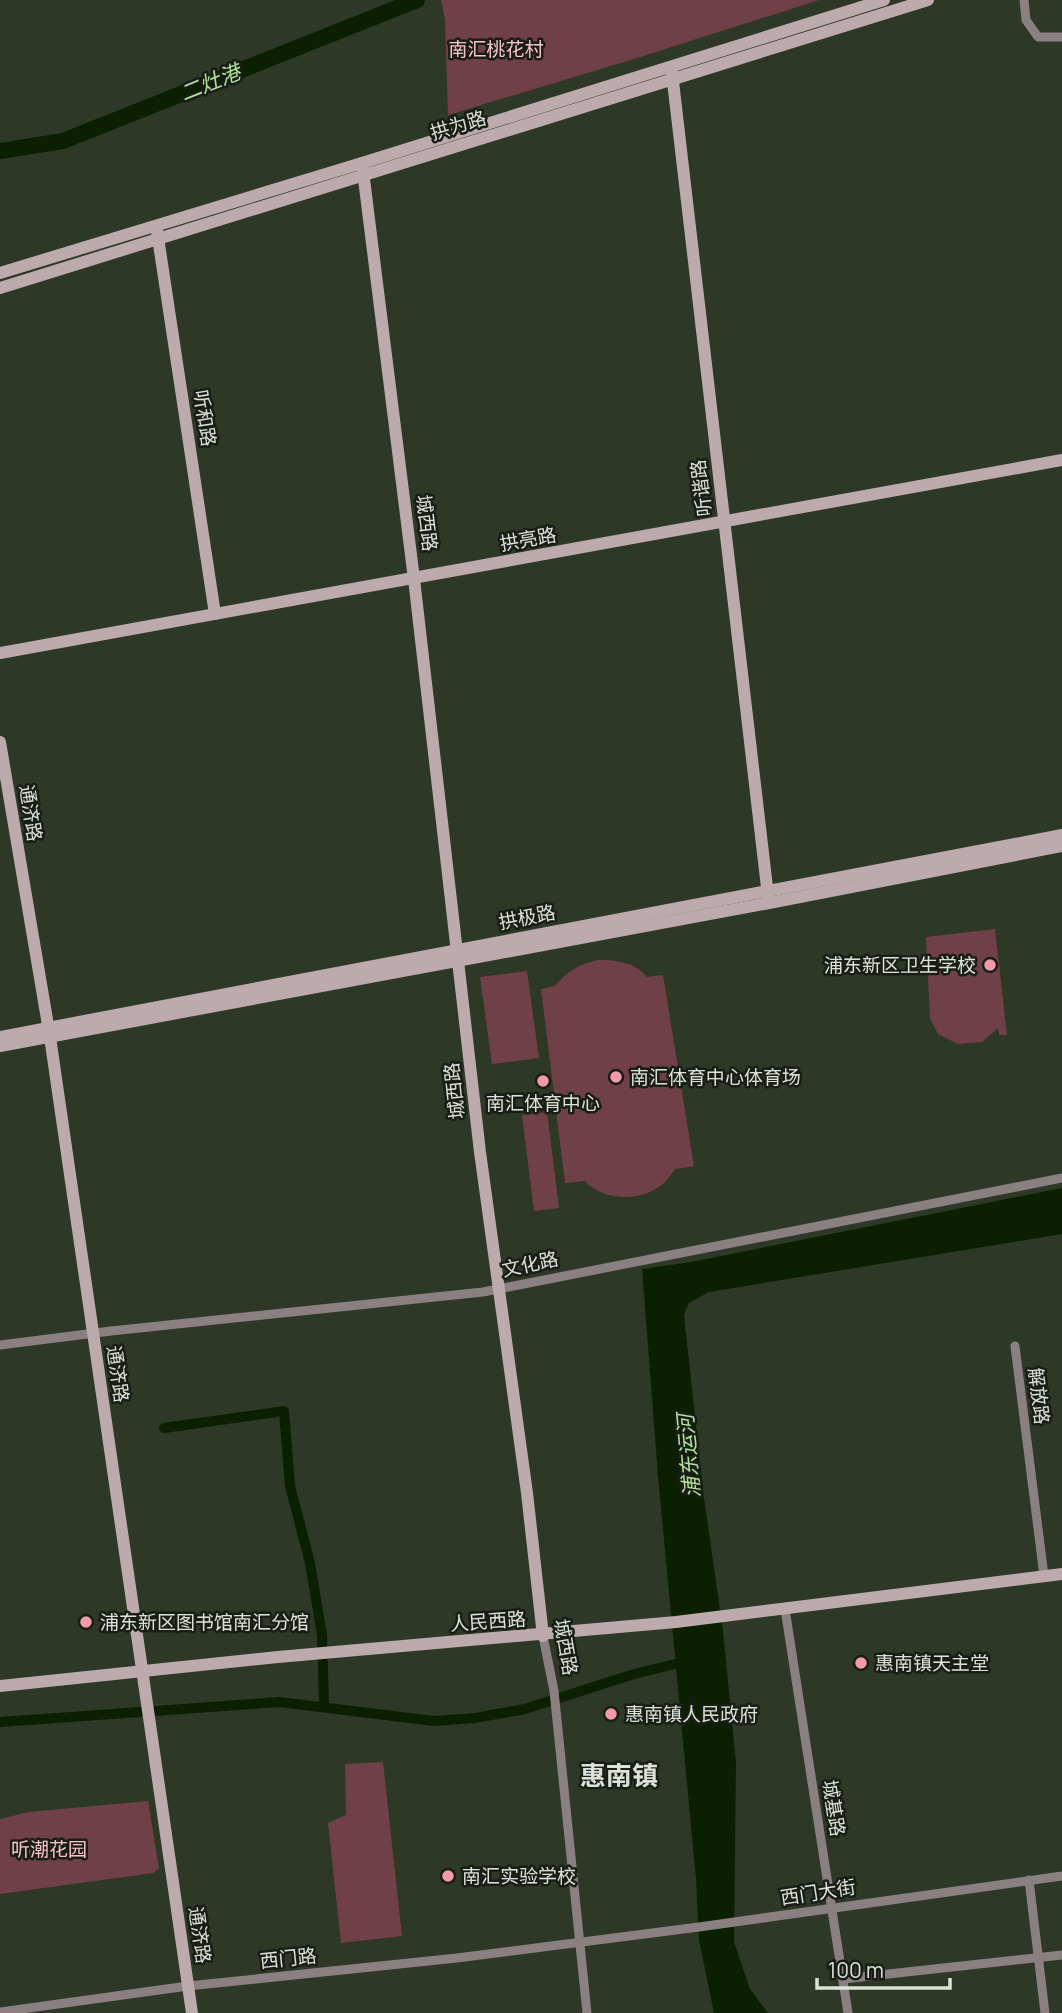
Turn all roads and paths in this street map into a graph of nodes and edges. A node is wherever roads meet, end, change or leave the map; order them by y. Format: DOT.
graph roads {
  1 [pos="884,0"];
  2 [pos="928,0"];
  3 [pos="1024,0"];
  4 [pos="1062,37"];
  5 [pos="672,74"];
  6 [pos="363,170"];
  7 [pos="157,233"];
  8 [pos="0,273"];
  9 [pos="0,288"];
  10 [pos="1062,460"];
  11 [pos="724,522"];
  12 [pos="414,579"];
  13 [pos="215,614"];
  14 [pos="0,653"];
  15 [pos="0,742"];
  16 [pos="1062,835"];
  17 [pos="1062,846"];
  18 [pos="768,897"];
  19 [pos="459,954"];
  20 [pos="49,1032"];
  21 [pos="0,1037"];
  22 [pos="0,1046"];
  23 [pos="1062,1178"];
  24 [pos="499,1289"];
  25 [pos="92,1333"];
  26 [pos="0,1345"];
  27 [pos="1015,1346"];
  28 [pos="1062,1574"];
  29 [pos="1044,1576"];
  30 [pos="785,1609"];
  31 [pos="543,1636"];
  32 [pos="142,1673"];
  33 [pos="0,1686"];
  34 [pos="1062,1876"];
  35 [pos="1029,1880"];
  36 [pos="831,1908"];
  37 [pos="580,1942"];
  38 [pos="1062,1955"];
  39 [pos="1038,1957"];
  40 [pos="843,1979"];
  41 [pos="188,1986"];
  42 [pos="0,2012"];
  43 [pos="192,2013"];
  44 [pos="587,2013"];
  45 [pos="848,2013"];
  46 [pos="1045,2013"];
  1 -- 5 [label="street, 拱为路"];
  2 -- 5 [label="street, 拱为路"];
  3 -- 4 [label="street"];
  5 -- 6 [label="street, 拱为路"];
  5 -- 11 [label="street, 听谐路"];
  6 -- 7 [label="street, 拱为路"];
  6 -- 12 [label="street, 城西路"];
  7 -- 8 [label="street, 拱为路"];
  7 -- 9 [label="street, 拱为路"];
  7 -- 13 [label="street, 听和路"];
  10 -- 11 [label="street, 拱亮路"];
  11 -- 12 [label="street, 拱亮路"];
  11 -- 18 [label="street, 听谐路"];
  12 -- 13 [label="street, 拱亮路"];
  12 -- 19 [label="street, 城西路"];
  13 -- 14 [label="street, 拱亮路"];
  15 -- 20 [label="street, 通济路"];
  16 -- 18 [label="street, 拱极路"];
  17 -- 18 [label="street, 拱极路"];
  18 -- 19 [label="street, 拱极路"];
  19 -- 20 [label="street, 拱极路"];
  19 -- 24 [label="street, 城西路"];
  20 -- 21 [label="street, 拱极路"];
  20 -- 22 [label="street, 拱极路"];
  20 -- 25 [label="street, 通济路"];
  23 -- 24 [label="street, 文化路"];
  24 -- 25 [label="street, 文化路"];
  24 -- 31 [label="street, 城西路"];
  25 -- 26 [label="street, 文化路"];
  25 -- 32 [label="street, 通济路"];
  27 -- 29 [label="street, 解放路"];
  28 -- 29 [label="street, 人民西路"];
  29 -- 30 [label="street, 人民西路"];
  30 -- 31 [label="street, 人民西路"];
  30 -- 36 [label="street, 城基路"];
  31 -- 32 [label="street, 人民西路"];
  31 -- 37 [label="street, 城西路"];
  32 -- 33 [label="street, 人民西路"];
  32 -- 41 [label="street, 通济路"];
  34 -- 35 [label="street, 西门大街"];
  35 -- 36 [label="street, 西门大街"];
  35 -- 39 [label="street"];
  36 -- 37 [label="street, 西门大街"];
  36 -- 40 [label="street, 城基路"];
  37 -- 41 [label="street, 西门路"];
  37 -- 44 [label="street, 城西路"];
  38 -- 39 [label="street"];
  39 -- 40 [label="street"];
  39 -- 46 [label="street"];
  40 -- 45 [label="street, 城基路"];
  41 -- 42 [label="street, 西门路"];
  41 -- 43 [label="street, 通济路"];
}
